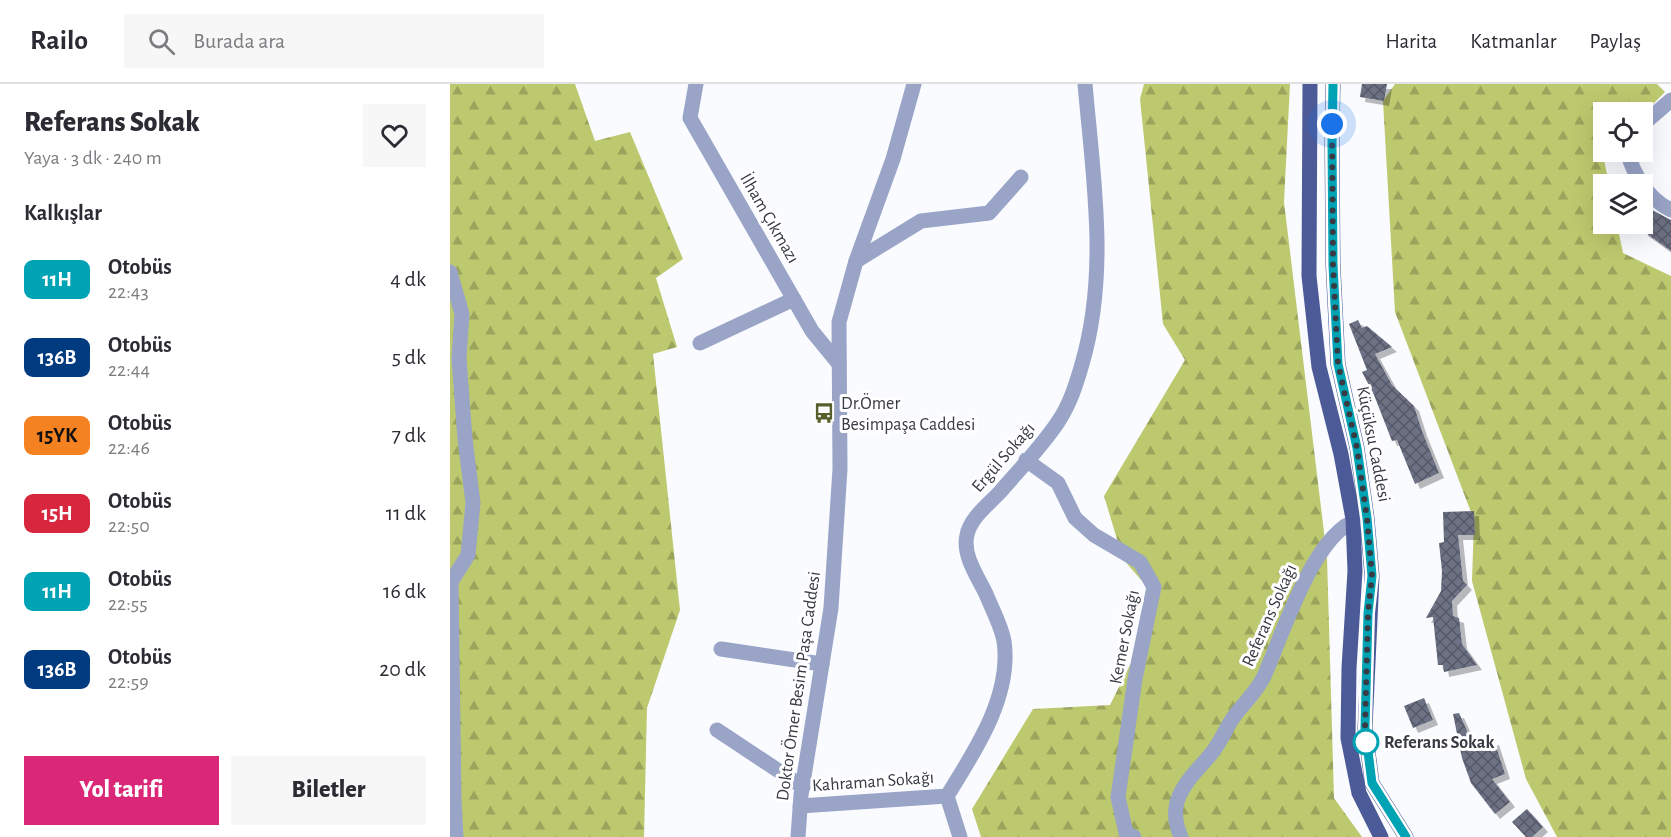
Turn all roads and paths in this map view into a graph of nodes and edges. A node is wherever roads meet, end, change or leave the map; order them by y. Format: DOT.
graph roads {
  1 [pos="696,84"];
  2 [pos="914,84"];
  3 [pos="1085,84"];
  4 [pos="1310,84"];
  5 [pos="1334,84"];
  6 [pos="1671,100"];
  7 [pos="1653,116"];
  8 [pos="1631,162"];
  9 [pos="1021,177"];
  10 [pos="1671,210"];
  11 [pos="856,261"];
  12 [pos="450,272"];
  13 [pos="794,299"];
  14 [pos="700,343"];
  15 [pos="839,364"];
  16 [pos="1026,460"];
  17 [pos="1360,519"];
  18 [pos="721,649"];
  19 [pos="822,664"];
  20 [pos="717,730"];
  21 [pos="803,787"];
  22 [pos="947,796"];
  23 [pos="800,806"];
  24 [pos="456,837"];
  25 [pos="798,837"];
  26 [pos="960,837"];
  27 [pos="1134,837"];
  28 [pos="1181,837"];
  29 [pos="1382,837"];
  30 [pos="1406,837"];
  1 -- 13 [label="street, İlham Çıkmazı"];
  2 -- 11 [label="street, Doktor Ömer Besim Paşa Caddesi"];
  3 -- 16 [label="street, Ergül Sokağı"];
  4 -- 17 [label="main road, Küçüksu Caddesi"];
  5 -- 17 [label="main road, Küçüksu Caddesi"];
  6 -- 7 [label="street"];
  8 -- 10 [label="street"];
  9 -- 11 [label="street"];
  11 -- 15 [label="street, Doktor Ömer Besim Paşa Caddesi"];
  12 -- 24 [label="street"];
  13 -- 14 [label="street"];
  13 -- 15 [label="street, İlham Çıkmazı"];
  15 -- 19 [label="street, Doktor Ömer Besim Paşa Caddesi"];
  16 -- 22 [label="street, Ergül Sokağı"];
  16 -- 27 [label="street, Kemer Sokağı"];
  17 -- 28 [label="street, Referans Sokağı"];
  17 -- 29 [label="main road, Küçüksu Caddesi"];
  17 -- 30 [label="main road, Küçüksu Caddesi"];
  18 -- 19 [label="street"];
  19 -- 21 [label="street, Doktor Ömer Besim Paşa Caddesi"];
  20 -- 21 [label="street"];
  21 -- 23 [label="street, Doktor Ömer Besim Paşa Caddesi"];
  22 -- 23 [label="street, Kahraman Sokağı"];
  22 -- 26 [label="street"];
  23 -- 25 [label="street, Doktor Ömer Besim Paşa Caddesi"];
}
